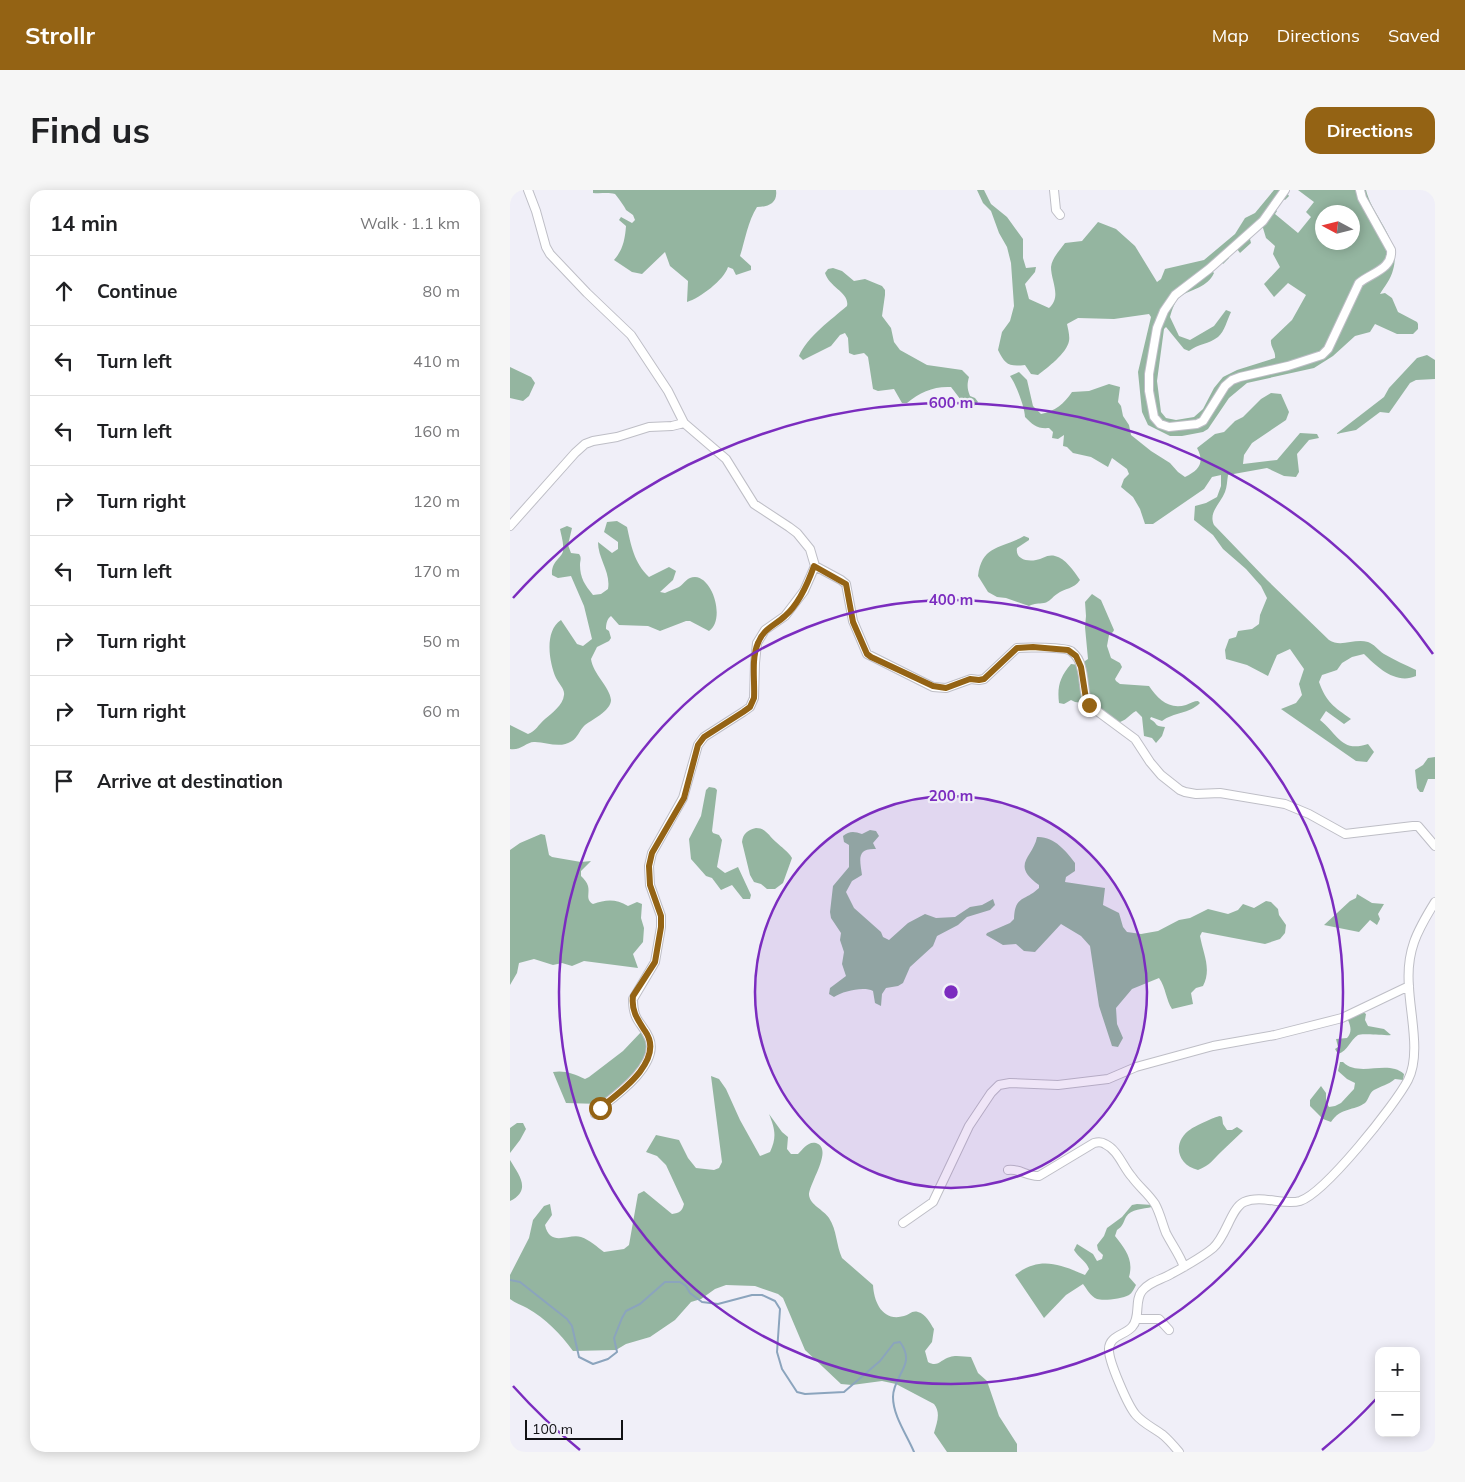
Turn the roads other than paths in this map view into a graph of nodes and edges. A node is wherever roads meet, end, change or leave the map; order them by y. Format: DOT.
graph roads {
  1 [pos="528,190"];
  2 [pos="1054,190"];
  3 [pos="1286,190"];
  4 [pos="1360,190"];
  5 [pos="1060,215"];
  6 [pos="684,423"];
  7 [pos="510,526"];
  8 [pos="814,566"];
  9 [pos="1435,846"];
  10 [pos="1435,902"];
  11 [pos="1408,986"];
  12 [pos="595,1114"];
  13 [pos="1008,1170"];
  14 [pos="903,1224"];
  15 [pos="1184,1267"];
  16 [pos="1136,1319"];
  17 [pos="1169,1330"];
  18 [pos="1179,1452"];
  1 -- 6 [label="street"];
  2 -- 5 [label="street"];
  3 -- 4 [label="street"];
  6 -- 7 [label="street"];
  6 -- 8 [label="street"];
  8 -- 9 [label="street"];
  8 -- 12 [label="street"];
  10 -- 11 [label="street"];
  11 -- 14 [label="street"];
  11 -- 15 [label="street"];
  13 -- 15 [label="street"];
  15 -- 16 [label="street"];
  16 -- 17 [label="street"];
  16 -- 18 [label="street"];
}
